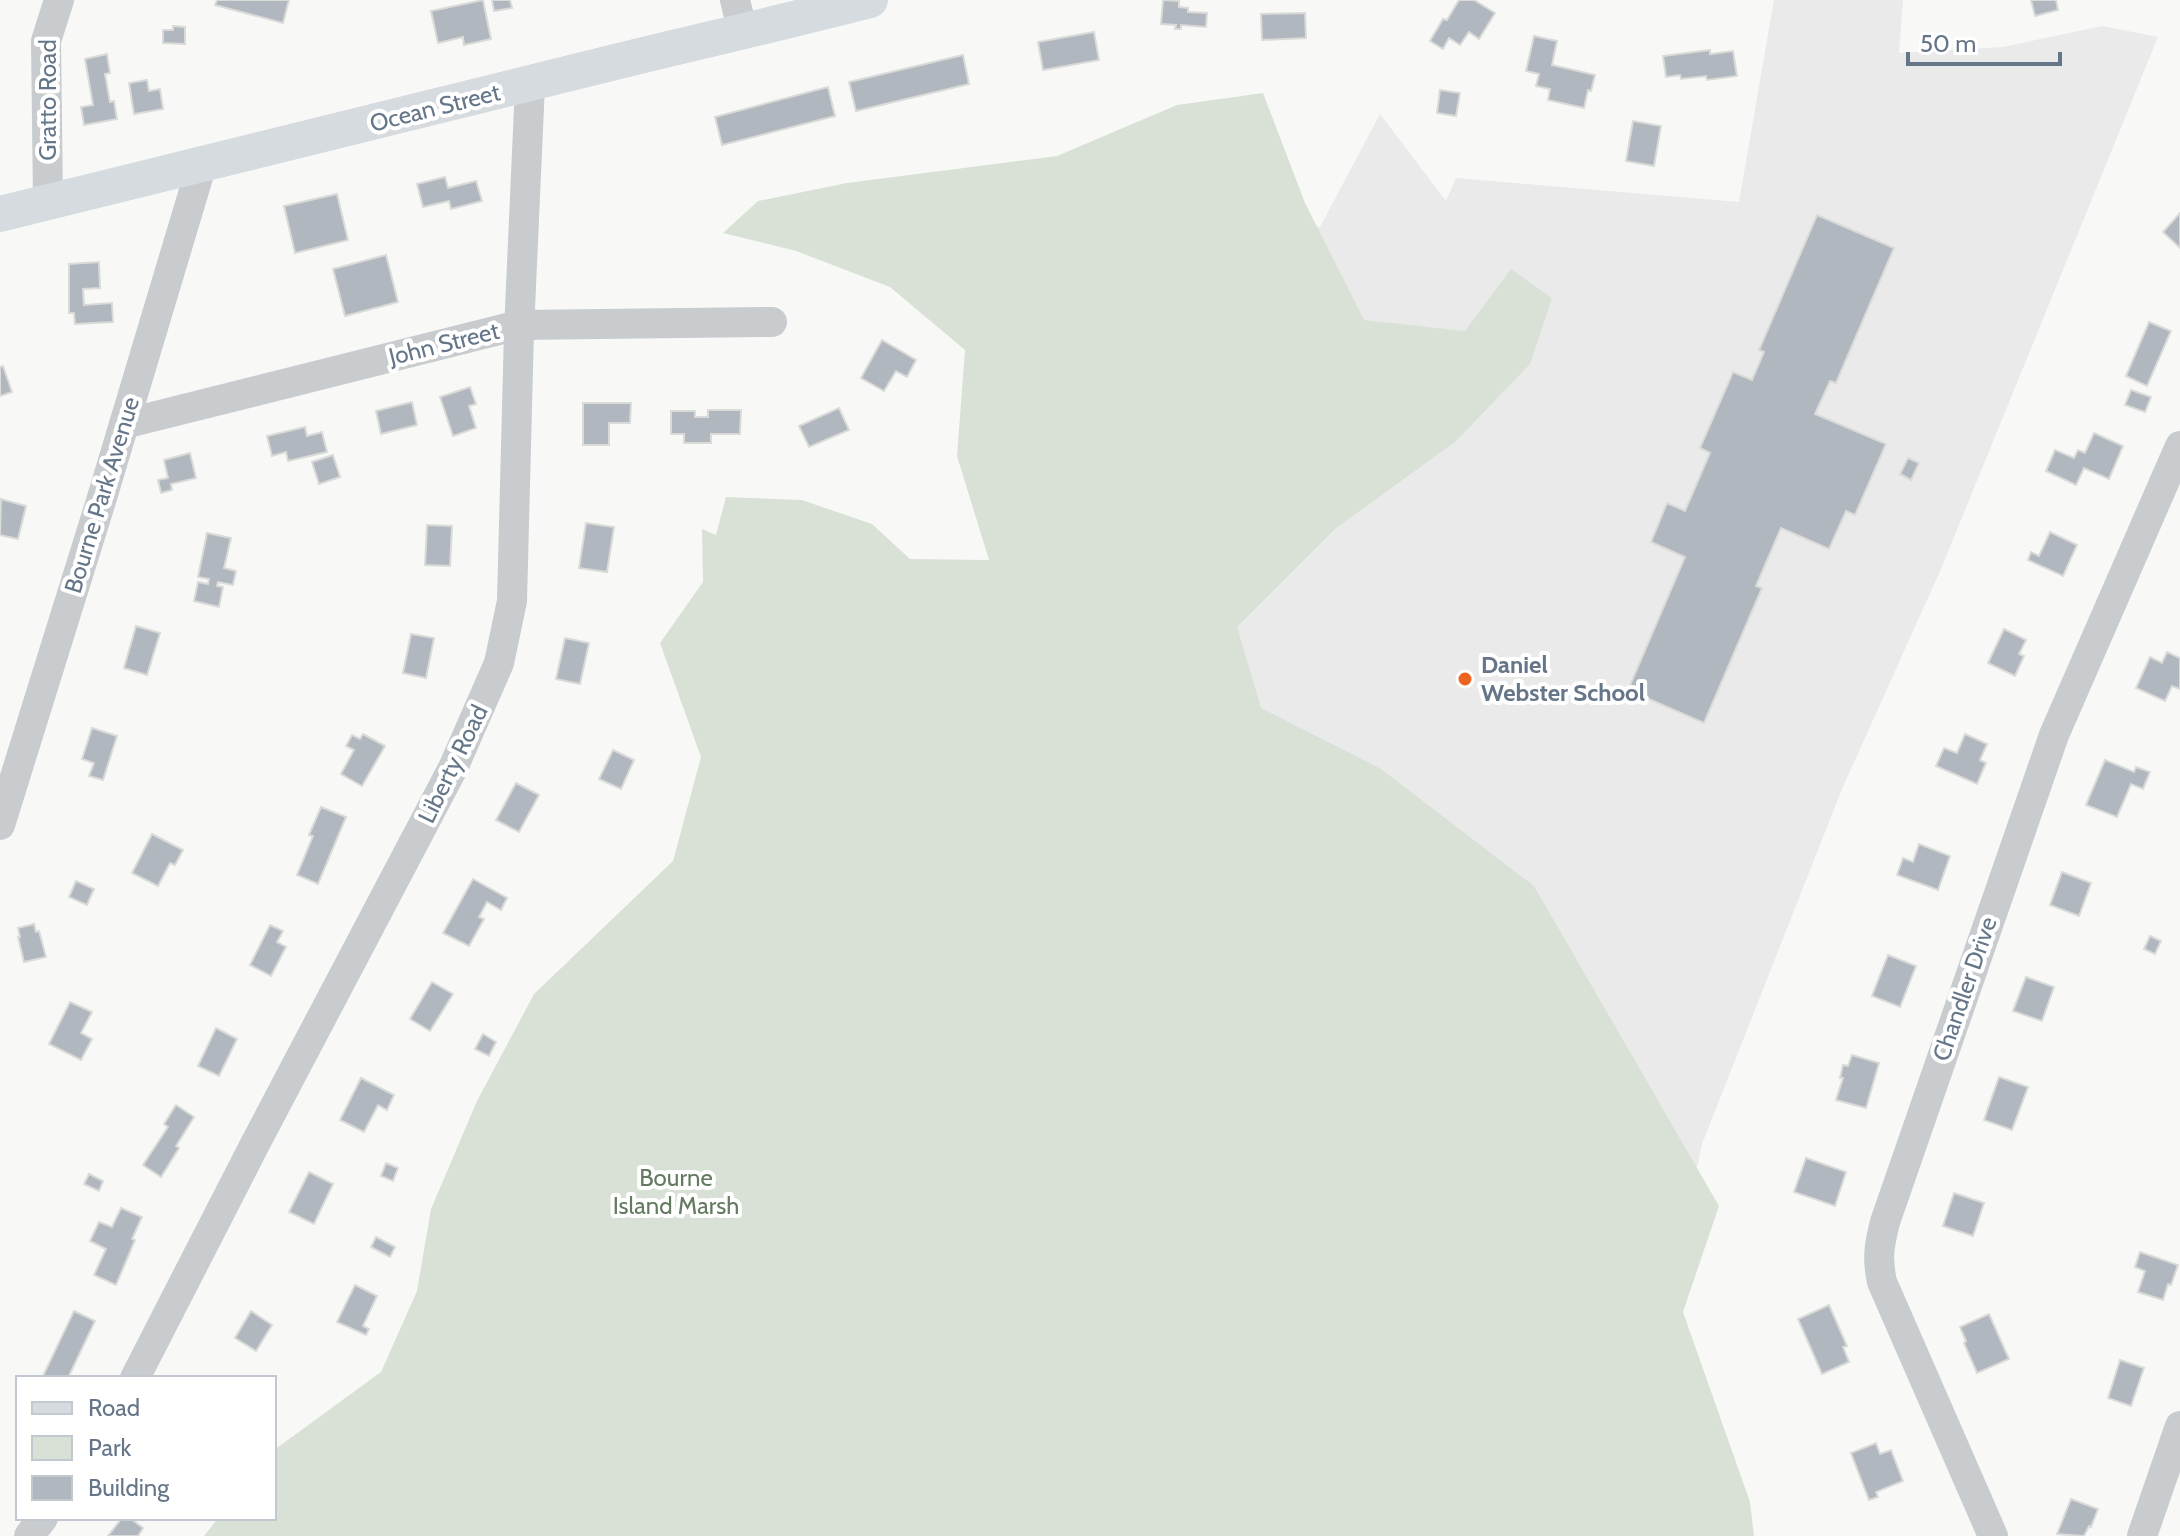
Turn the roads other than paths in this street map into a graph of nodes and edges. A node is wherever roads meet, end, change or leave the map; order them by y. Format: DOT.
graph roads {
  1 [pos="59,0"];
  2 [pos="870,0"];
  3 [pos="739,16"];
  4 [pos="530,85"];
  5 [pos="202,164"];
  6 [pos="48,202"];
  7 [pos="0,214"];
  8 [pos="772,322"];
  9 [pos="519,325"];
  10 [pos="124,424"];
  11 [pos="2180,446"];
  12 [pos="0,825"];
  13 [pos="136,1376"];
  14 [pos="2180,1426"];
  15 [pos="41,1520"];
  16 [pos="29,1536"];
  17 [pos="1993,1536"];
  18 [pos="2142,1536"];
  1 -- 6 [label="street, Gratto Road"];
  2 -- 3 [label="main road, Ocean Street"];
  3 -- 4 [label="main road, Ocean Street"];
  4 -- 5 [label="main road, Ocean Street"];
  4 -- 9 [label="street, Liberty Road"];
  5 -- 6 [label="main road, Ocean Street"];
  5 -- 10 [label="street, Bourne Park Avenue"];
  6 -- 7 [label="main road, Ocean Street"];
  8 -- 9 [label="street, John Street"];
  9 -- 10 [label="street, John Street"];
  9 -- 13 [label="street, Liberty Road"];
  10 -- 12 [label="street, Bourne Park Avenue"];
  11 -- 17 [label="street, Chandler Drive"];
  14 -- 18 [label="street"];
  15 -- 16 [label="street"];
}
